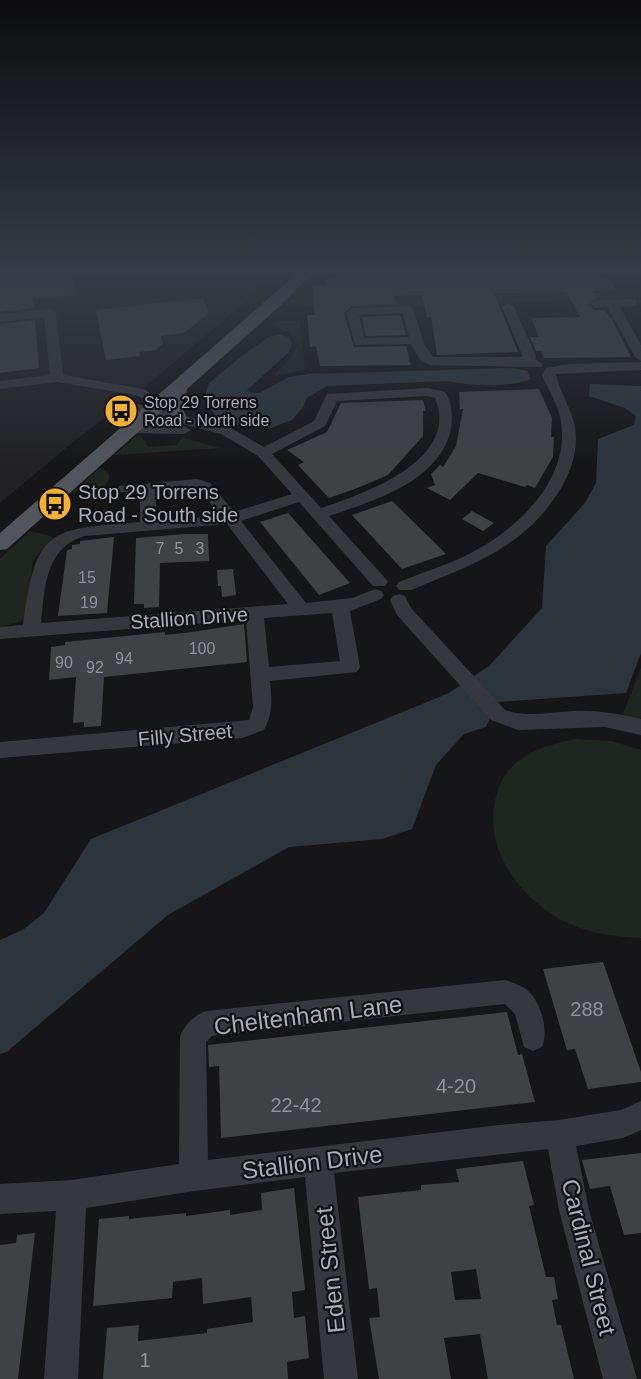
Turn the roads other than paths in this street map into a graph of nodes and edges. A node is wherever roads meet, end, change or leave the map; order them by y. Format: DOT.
graph roads {
  1 [pos="53,336"];
  2 [pos="222,336"];
  3 [pos="235,336"];
  4 [pos="357,336"];
  5 [pos="416,336"];
  6 [pos="521,336"];
  7 [pos="630,336"];
  8 [pos="417,340"];
  9 [pos="641,357"];
  10 [pos="526,361"];
  11 [pos="641,366"];
  12 [pos="551,371"];
  13 [pos="57,378"];
  14 [pos="0,385"];
  15 [pos="179,387"];
  16 [pos="139,413"];
  17 [pos="181,424"];
  18 [pos="263,453"];
  19 [pos="148,487"];
  20 [pos="124,489"];
  21 [pos="303,496"];
  22 [pos="320,514"];
  23 [pos="230,519"];
  24 [pos="0,523"];
  25 [pos="148,526"];
  26 [pos="0,544"];
  27 [pos="377,589"];
  28 [pos="402,593"];
  29 [pos="340,606"];
  30 [pos="301,609"];
  31 [pos="254,613"];
  32 [pos="31,630"];
  33 [pos="0,633"];
  34 [pos="259,675"];
  35 [pos="640,723"];
  36 [pos="0,750"];
  37 [pos="533,1038"];
  38 [pos="635,1122"];
  39 [pos="559,1134"];
  40 [pos="318,1162"];
  41 [pos="194,1176"];
  42 [pos="72,1195"];
  43 [pos="0,1199"];
  44 [pos="61,1379"];
  45 [pos="341,1379"];
  46 [pos="620,1379"];
  1 -- 13 [label="street"];
  2 -- 16 [label="main road"];
  3 -- 15 [label="main road"];
  4 -- 8 [label="street"];
  5 -- 8 [label="street"];
  6 -- 10 [label="street"];
  7 -- 9 [label="street"];
  8 -- 10 [label="street"];
  10 -- 12 [label="street"];
  11 -- 12 [label="street"];
  12 -- 28 [label="street"];
  13 -- 14 [label="street"];
  13 -- 16 [label="street"];
  15 -- 16 [label="main road"];
  15 -- 17 [label="main road"];
  16 -- 17 [label="street"];
  16 -- 17 [label="street"];
  16 -- 24 [label="main road"];
  16 -- 26 [label="main road"];
  17 -- 18 [label="street"];
  18 -- 21 [label="street"];
  18 -- 22 [label="street"];
  19 -- 20 [label="street"];
  19 -- 23 [label="street"];
  19 -- 25 [label="street"];
  21 -- 22 [label="street"];
  21 -- 23 [label="street"];
  22 -- 27 [label="street"];
  23 -- 25 [label="street"];
  23 -- 30 [label="street"];
  25 -- 32 [label="street"];
  27 -- 28 [label="street"];
  27 -- 29 [label="street, Stallion Drive"];
  28 -- 35 [label="street"];
  29 -- 30 [label="street, Stallion Drive"];
  29 -- 34 [label="street"];
  30 -- 31 [label="street, Stallion Drive"];
  31 -- 32 [label="street, Stallion Drive"];
  31 -- 34 [label="street, Filly Street"];
  32 -- 33 [label="street, Stallion Drive"];
  34 -- 36 [label="street, Filly Street"];
  37 -- 41 [label="street, Cheltenham Lane"];
  38 -- 39 [label="street, Stallion Drive"];
  39 -- 40 [label="street, Stallion Drive"];
  39 -- 46 [label="street, Cardinal Street"];
  40 -- 41 [label="street, Stallion Drive"];
  40 -- 45 [label="street, Eden Street"];
  41 -- 42 [label="street, Stallion Drive"];
  42 -- 43 [label="street, Stallion Drive"];
  42 -- 44 [label="street"];
}
